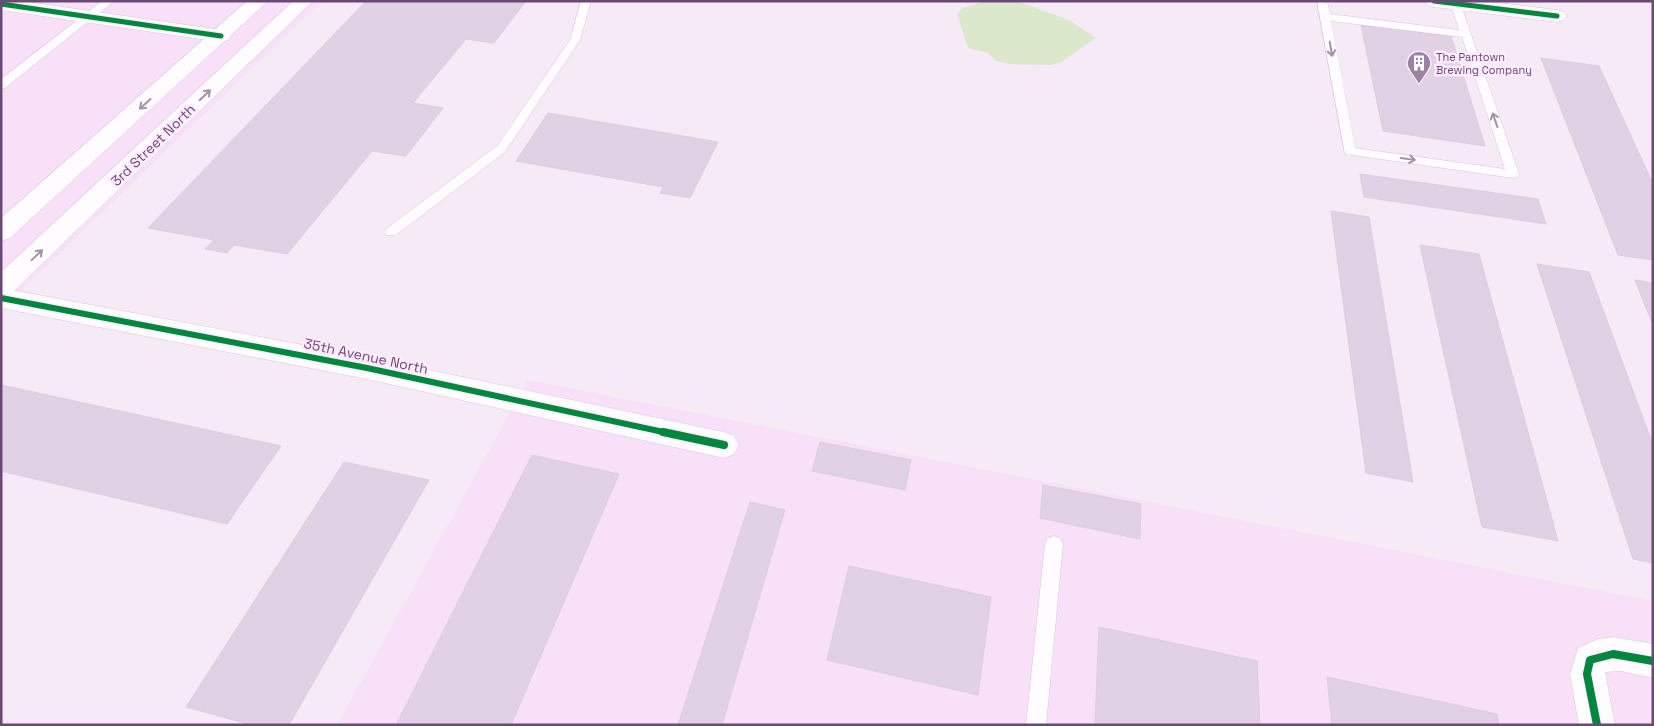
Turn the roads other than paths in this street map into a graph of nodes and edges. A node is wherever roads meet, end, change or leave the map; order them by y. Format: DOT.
graph roads {
  1 [pos="109,1"];
  2 [pos="259,1"];
  3 [pos="304,1"];
  4 [pos="586,1"];
  5 [pos="1322,1"];
  6 [pos="1434,1"];
  7 [pos="1,4"];
  8 [pos="1456,4"];
  9 [pos="1558,16"];
  10 [pos="1325,17"];
  11 [pos="88,18"];
  12 [pos="1466,34"];
  13 [pos="221,36"];
  14 [pos="1,85"];
  15 [pos="1,232"];
  16 [pos="391,232"];
  17 [pos="1,288"];
  18 [pos="1,298"];
  19 [pos="724,445"];
  20 [pos="1054,544"];
  21 [pos="1653,661"];
  22 [pos="1036,725"];
  23 [pos="1597,725"];
  1 -- 11 [label="lane"];
  2 -- 13 [label="street"];
  17 -- 3 [label="street, 3rd Street North, one-way"];
  4 -- 16 [label="lane"];
  5 -- 10 [label="lane"];
  6 -- 8 [label="street"];
  7 -- 11 [label="street"];
  8 -- 9 [label="street"];
  8 -- 12 [label="lane"];
  10 -- 12 [label="lane"];
  10 -- 12 [label="lane, one-way"];
  11 -- 13 [label="street"];
  11 -- 14 [label="lane"];
  13 -- 15 [label="street, one-way"];
  18 -- 19 [label="street, 35th Avenue North"];
  20 -- 22 [label="lane"];
  21 -- 23 [label="street"];
}
